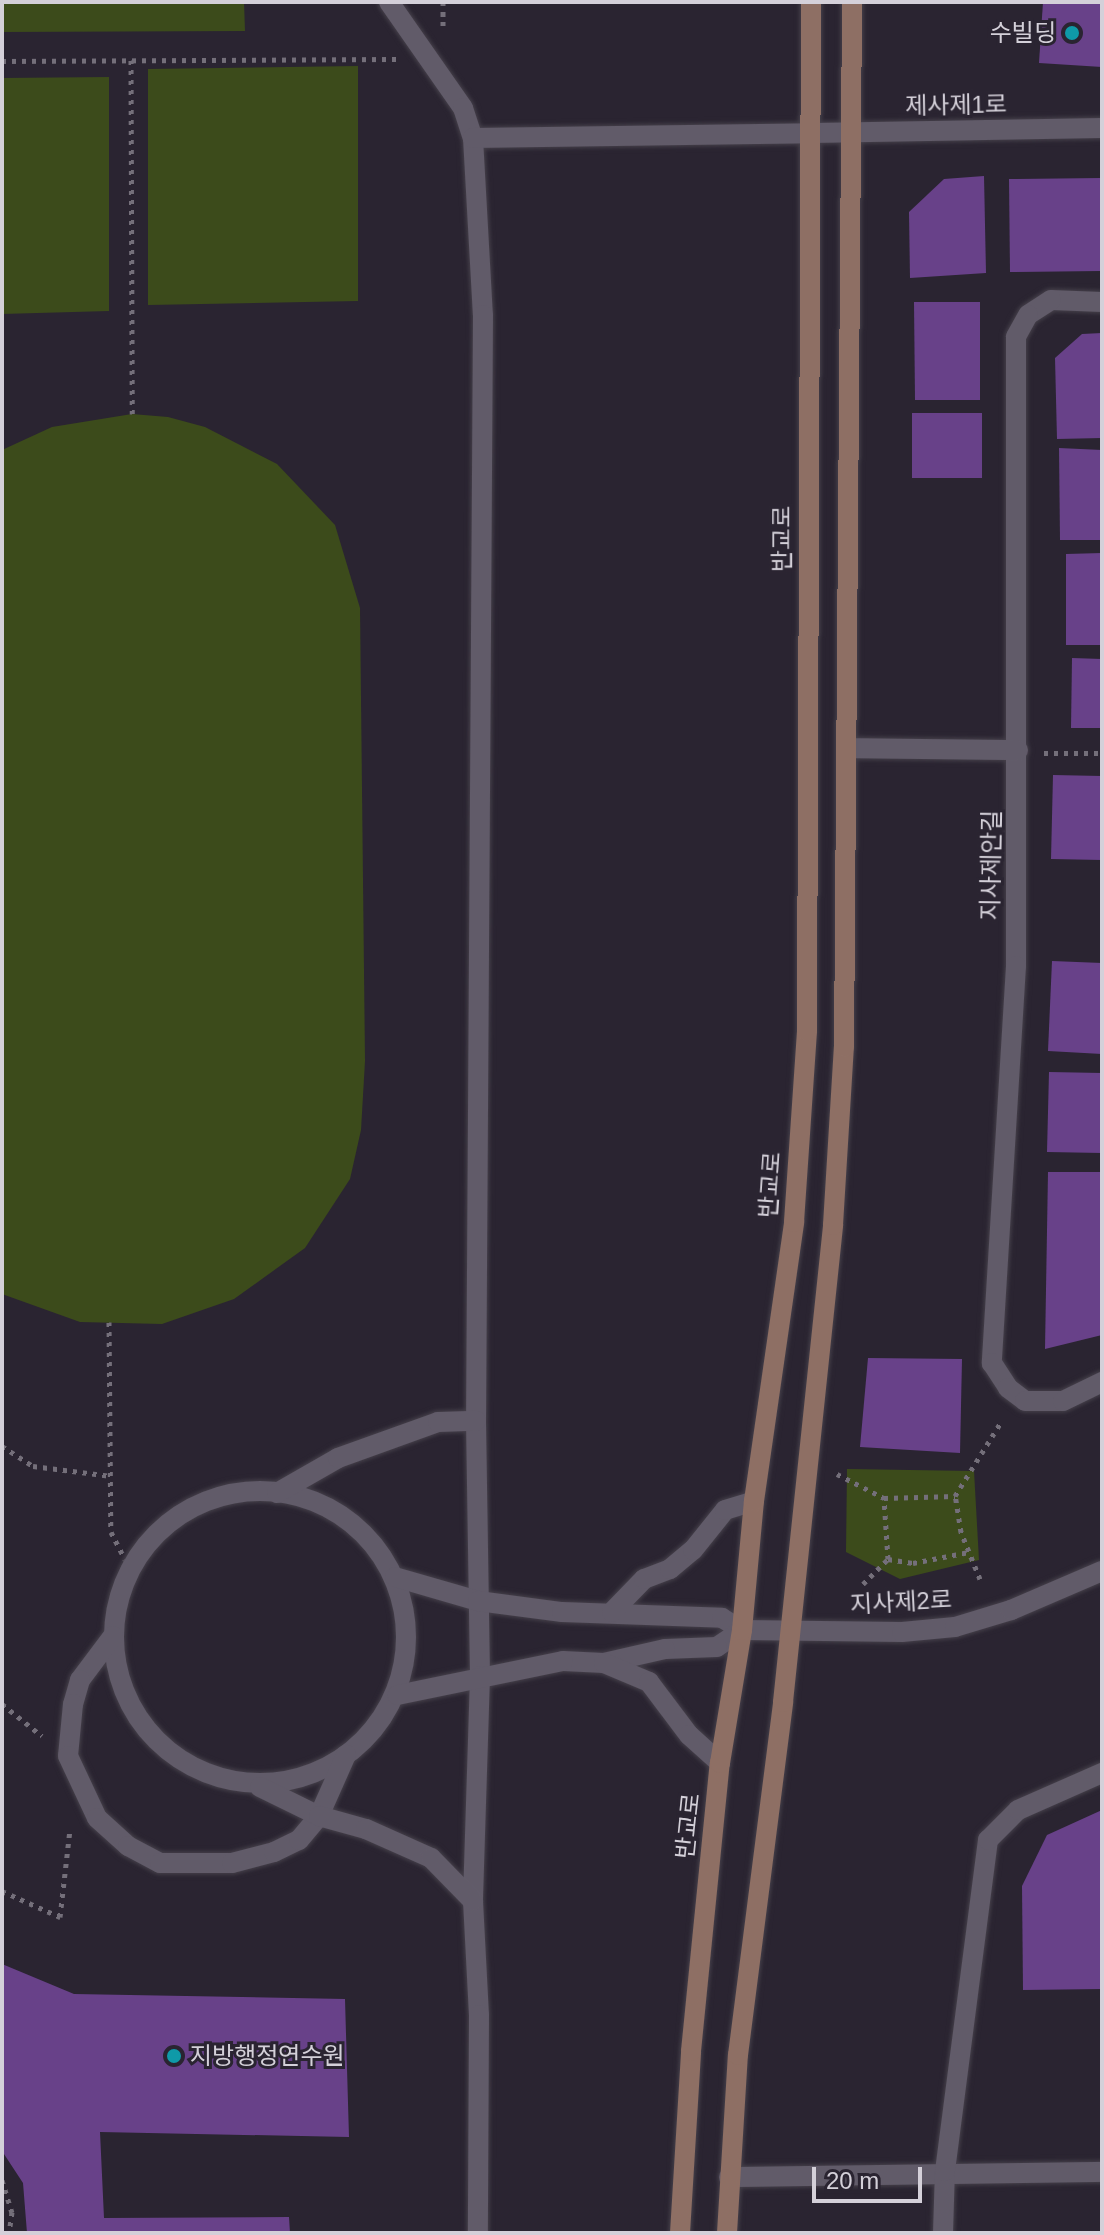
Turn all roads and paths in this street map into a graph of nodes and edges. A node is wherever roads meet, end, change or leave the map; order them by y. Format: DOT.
graph roads {
  1 [pos="389,2"];
  2 [pos="443,2"];
  3 [pos="811,2"];
  4 [pos="852,2"];
  5 [pos="443,29"];
  6 [pos="425,59"];
  7 [pos="131,60"];
  8 [pos="2,61"];
  9 [pos="1102,128"];
  10 [pos="853,132"];
  11 [pos="812,133"];
  12 [pos="473,138"];
  13 [pos="1102,302"];
  14 [pos="132,414"];
  15 [pos="847,748"];
  16 [pos="1018,750"];
  17 [pos="1039,753"];
  18 [pos="1102,753"];
  19 [pos="109,1322"];
  20 [pos="1102,1382"];
  21 [pos="476,1421"];
  22 [pos="1001,1422"];
  23 [pos="2,1446"];
  24 [pos="837,1474"];
  25 [pos="111,1476"];
  26 [pos="277,1493"];
  27 [pos="955,1496"];
  28 [pos="884,1498"];
  29 [pos="754,1501"];
  30 [pos="969,1552"];
  31 [pos="888,1559"];
  32 [pos="130,1569"];
  33 [pos="1102,1571"];
  34 [pos="395,1577"];
  35 [pos="980,1579"];
  36 [pos="863,1584"];
  37 [pos="478,1601"];
  38 [pos="612,1612"];
  39 [pos="742,1630"];
  40 [pos="790,1631"];
  41 [pos="113,1636"];
  42 [pos="604,1663"];
  43 [pos="480,1676"];
  44 [pos="397,1695"];
  45 [pos="2,1704"];
  46 [pos="346,1755"];
  47 [pos="720,1763"];
  48 [pos="72,1764"];
  49 [pos="1102,1773"];
  50 [pos="260,1787"];
  51 [pos="319,1816"];
  52 [pos="2,1891"];
  53 [pos="473,1901"];
  54 [pos="945,2171"];
  55 [pos="1102,2172"];
  56 [pos="729,2177"];
  57 [pos="2,2180"];
  58 [pos="9,2233"];
  59 [pos="478,2233"];
  60 [pos="680,2233"];
  61 [pos="727,2233"];
  62 [pos="943,2233"];
  1 -- 6 [label="street"];
  2 -- 5 [label="path"];
  3 -- 11 [label="street, 반교로"];
  4 -- 10 [label="street"];
  6 -- 7 [label="path"];
  6 -- 12 [label="street"];
  7 -- 8 [label="path"];
  7 -- 14 [label="path"];
  9 -- 10 [label="street, 제사제1로"];
  10 -- 11 [label="street, 제사제1로"];
  10 -- 15 [label="street"];
  11 -- 12 [label="street, 제사제1로"];
  11 -- 29 [label="street, 반교로"];
  12 -- 21 [label="street"];
  13 -- 16 [label="street, 지사제안길"];
  15 -- 16 [label="street"];
  15 -- 40 [label="street"];
  16 -- 20 [label="street, 지사제안길"];
  17 -- 18 [label="path"];
  19 -- 25 [label="path"];
  21 -- 26 [label="street"];
  21 -- 37 [label="street"];
  22 -- 27 [label="path"];
  23 -- 25 [label="path"];
  24 -- 28 [label="path"];
  25 -- 32 [label="path"];
  26 -- 32 [label="street"];
  26 -- 34 [label="street"];
  27 -- 28 [label="path"];
  27 -- 30 [label="path"];
  28 -- 31 [label="path"];
  29 -- 38 [label="street"];
  29 -- 39 [label="street, 반교로"];
  30 -- 31 [label="path"];
  30 -- 35 [label="path"];
  31 -- 36 [label="path"];
  32 -- 41 [label="street"];
  33 -- 40 [label="street, 지사제2로"];
  34 -- 37 [label="street"];
  34 -- 44 [label="street"];
  37 -- 38 [label="street"];
  37 -- 43 [label="street"];
  38 -- 39 [label="street"];
  39 -- 40 [label="street, 지사제2로"];
  39 -- 42 [label="street"];
  39 -- 47 [label="street, 반교로"];
  40 -- 56 [label="street"];
  41 -- 48 [label="street"];
  41 -- 50 [label="street"];
  42 -- 43 [label="street"];
  42 -- 47 [label="street"];
  43 -- 44 [label="street"];
  43 -- 53 [label="street"];
  44 -- 46 [label="street"];
  45 -- 48 [label="path"];
  46 -- 50 [label="street"];
  46 -- 51 [label="street"];
  47 -- 60 [label="street, 반교로"];
  48 -- 51 [label="street"];
  48 -- 52 [label="path"];
  49 -- 54 [label="street"];
  50 -- 51 [label="street"];
  51 -- 53 [label="street"];
  53 -- 59 [label="street"];
  54 -- 55 [label="street"];
  54 -- 56 [label="street"];
  54 -- 62 [label="street"];
  56 -- 61 [label="street"];
  57 -- 58 [label="path"];
}
